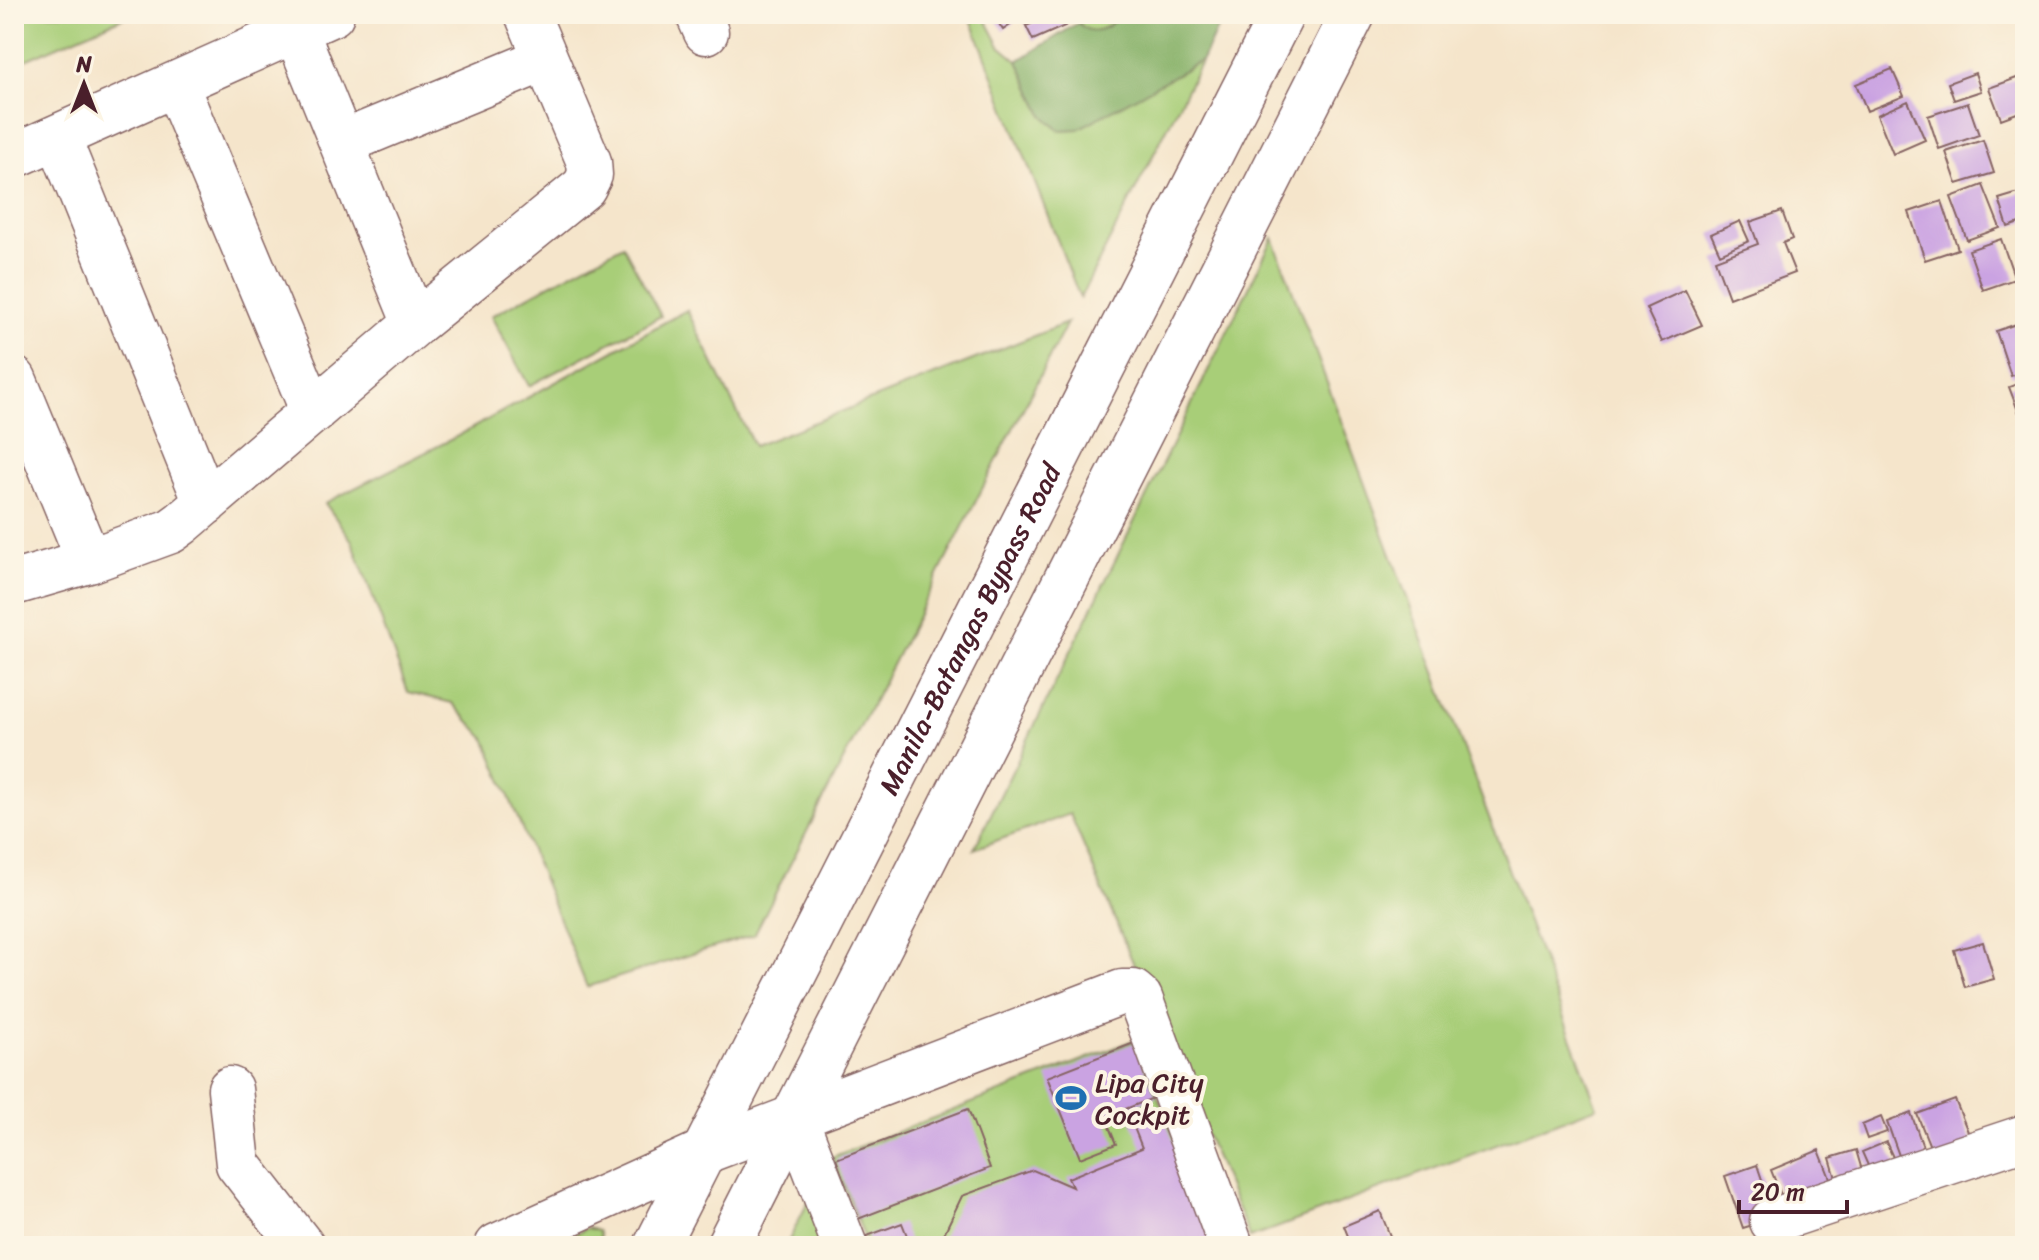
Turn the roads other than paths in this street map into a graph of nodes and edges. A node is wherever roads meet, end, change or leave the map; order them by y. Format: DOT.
graph roads {
  1 [pos="527,14"];
  2 [pos="1282,14"];
  3 [pos="1353,14"];
  4 [pos="314,23"];
  5 [pos="545,59"];
  6 [pos="176,85"];
  7 [pos="58,137"];
  8 [pos="342,143"];
  9 [pos="14,156"];
  10 [pos="415,324"];
  11 [pos="14,379"];
  12 [pos="313,412"];
  13 [pos="206,503"];
  14 [pos="89,561"];
  15 [pos="14,583"];
  16 [pos="230,1089"];
  17 [pos="795,1117"];
  18 [pos="2025,1137"];
  19 [pos="706,1151"];
  20 [pos="1772,1221"];
  21 [pos="302,1246"];
  22 [pos="497,1246"];
  23 [pos="656,1246"];
  24 [pos="728,1246"];
  25 [pos="845,1246"];
  26 [pos="1231,1246"];
  1 -- 5 [label="street"];
  2 -- 19 [label="street, Manila-Batangas Bypass Road"];
  3 -- 17 [label="street"];
  4 -- 6 [label="street"];
  4 -- 8 [label="street"];
  5 -- 8 [label="street"];
  5 -- 10 [label="street"];
  6 -- 7 [label="street"];
  6 -- 12 [label="street"];
  7 -- 9 [label="street"];
  7 -- 13 [label="street"];
  8 -- 10 [label="street"];
  10 -- 12 [label="street"];
  11 -- 14 [label="street"];
  12 -- 13 [label="street"];
  13 -- 14 [label="street"];
  14 -- 15 [label="street"];
  16 -- 21 [label="street"];
  17 -- 19 [label="street"];
  17 -- 24 [label="street"];
  17 -- 25 [label="street"];
  17 -- 26 [label="street"];
  18 -- 20 [label="street"];
  19 -- 22 [label="street"];
  19 -- 23 [label="street, Manila-Batangas Bypass Road"];
}
